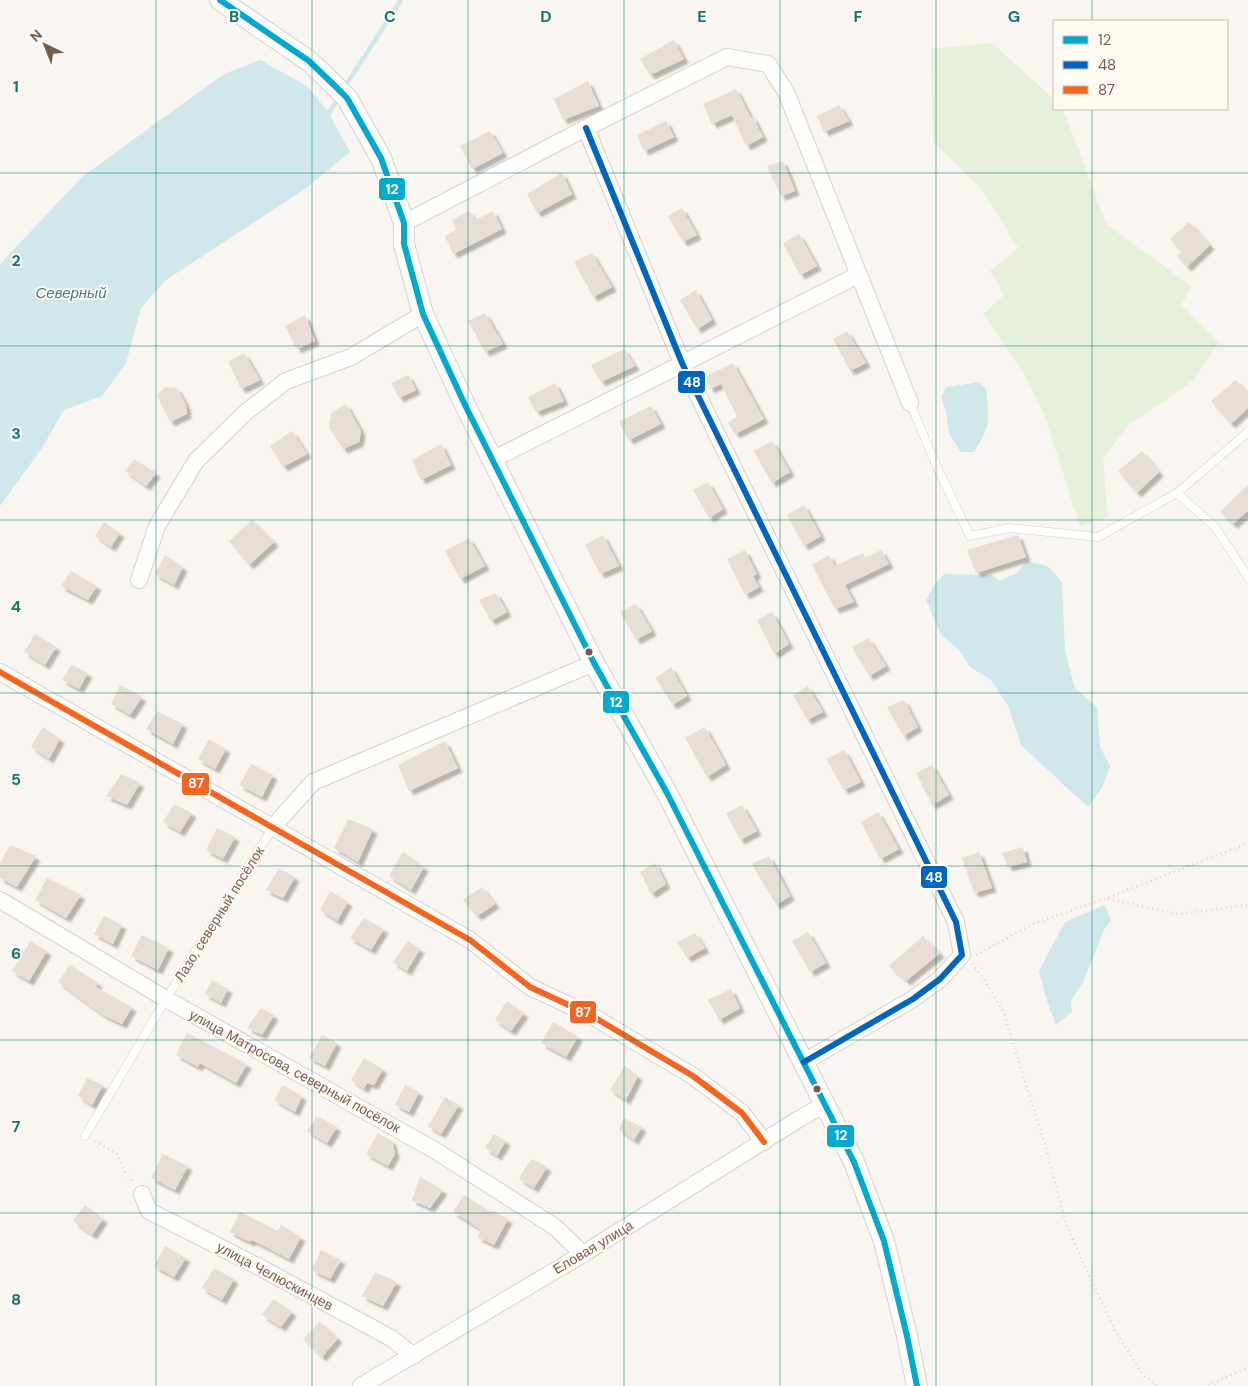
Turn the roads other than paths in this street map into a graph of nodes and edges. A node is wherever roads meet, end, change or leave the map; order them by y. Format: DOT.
graph roads {
  1 [pos="220,0"];
  2 [pos="586,128"];
  3 [pos="404,223"];
  4 [pos="858,275"];
  5 [pos="423,314"];
  6 [pos="682,363"];
  7 [pos="910,403"];
  8 [pos="1248,432"];
  9 [pos="492,460"];
  10 [pos="1177,493"];
  11 [pos="1248,578"];
  12 [pos="139,580"];
  13 [pos="594,663"];
  14 [pos="0,672"];
  15 [pos="273,827"];
  16 [pos="0,900"];
  17 [pos="166,999"];
  18 [pos="804,1062"];
  19 [pos="824,1105"];
  20 [pos="85,1136"];
  21 [pos="764,1142"];
  22 [pos="142,1194"];
  23 [pos="583,1254"];
  24 [pos="414,1356"];
  25 [pos="361,1386"];
  26 [pos="917,1386"];
  1 -- 3 [label="street"];
  2 -- 3 [label="street"];
  2 -- 4 [label="street"];
  2 -- 6 [label="street"];
  3 -- 5 [label="street"];
  4 -- 6 [label="street"];
  4 -- 7 [label="street"];
  5 -- 9 [label="street"];
  5 -- 12 [label="street"];
  6 -- 9 [label="street"];
  6 -- 18 [label="street"];
  7 -- 10 [label="lane"];
  8 -- 10 [label="lane"];
  9 -- 13 [label="street"];
  10 -- 11 [label="lane"];
  13 -- 15 [label="street, Лазо, северный посёлок"];
  13 -- 18 [label="street"];
  14 -- 15 [label="street"];
  15 -- 17 [label="lane, Лазо, северный посёлок"];
  15 -- 21 [label="street"];
  16 -- 17 [label="street, улица Матросова, северный посёлок"];
  17 -- 20 [label="lane, Лазо, северный посёлок"];
  17 -- 23 [label="street, улица Матросова, северный посёлок"];
  18 -- 19 [label="street"];
  19 -- 21 [label="street, Еловая улица"];
  19 -- 26 [label="street"];
  21 -- 23 [label="street, Еловая улица"];
  22 -- 24 [label="street, улица Челюскинцев"];
  23 -- 24 [label="street, Еловая улица"];
  24 -- 25 [label="street, Еловая улица"];
}
